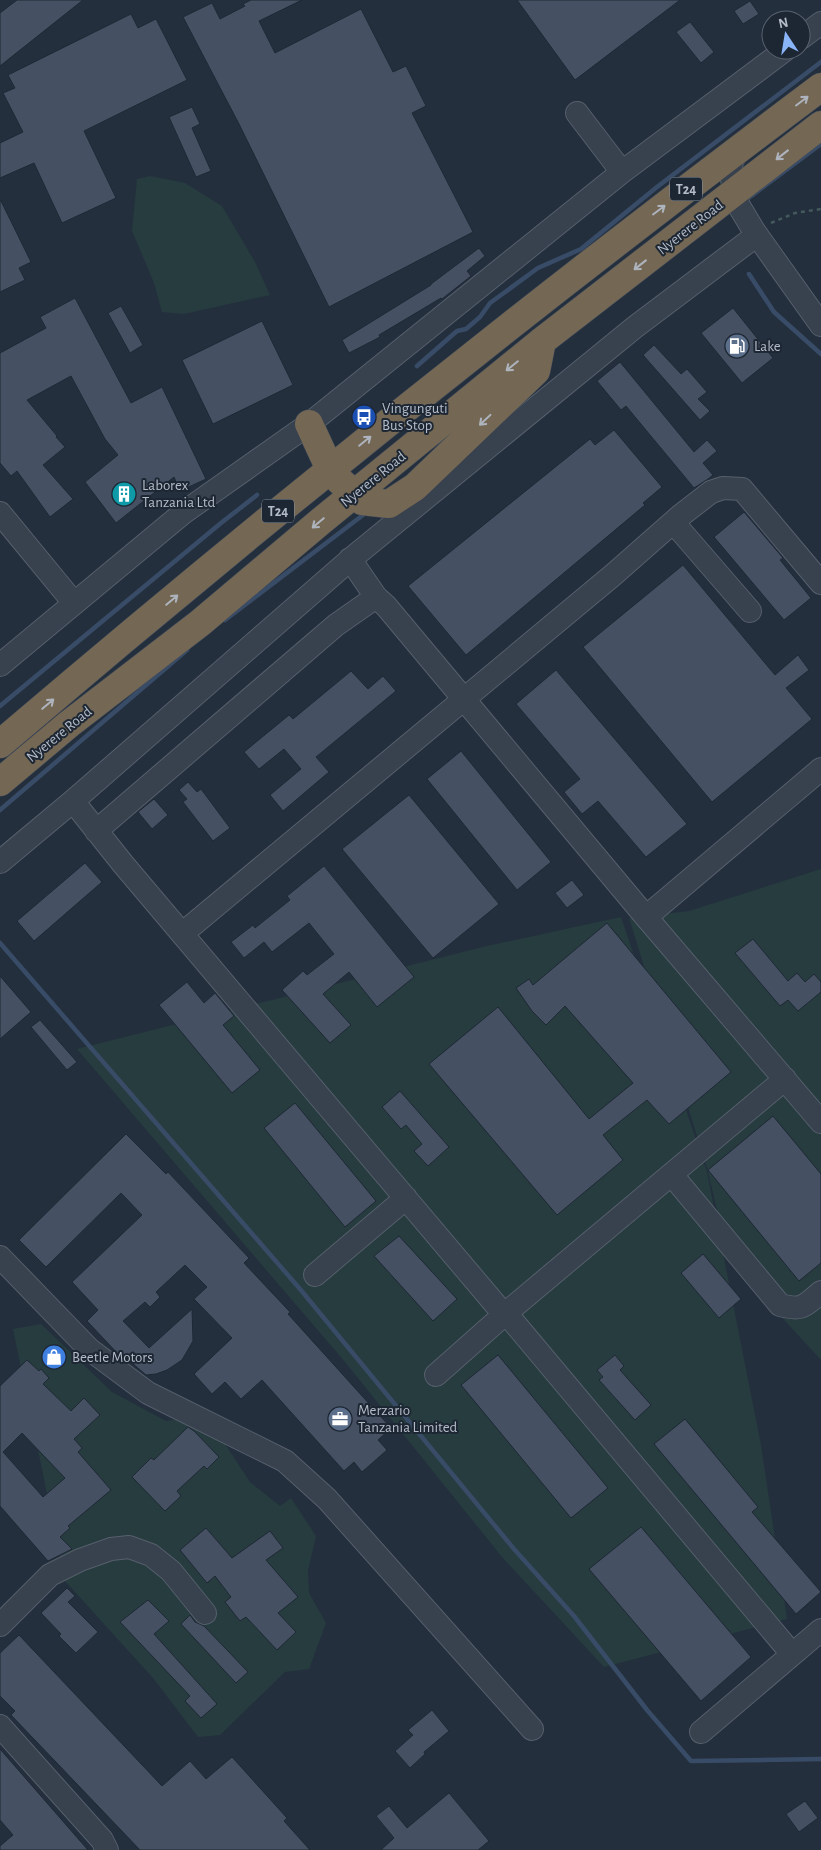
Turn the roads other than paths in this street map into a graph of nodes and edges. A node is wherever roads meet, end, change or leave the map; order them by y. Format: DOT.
graph roads {
  1 [pos="772,60"];
  2 [pos="821,87"];
  3 [pos="577,112"];
  4 [pos="821,125"];
  5 [pos="739,148"];
  6 [pos="622,172"];
  7 [pos="734,192"];
  8 [pos="756,233"];
  9 [pos="821,325"];
  10 [pos="309,424"];
  11 [pos="332,468"];
  12 [pos="354,494"];
  13 [pos="0,512"];
  14 [pos="673,522"];
  15 [pos="350,560"];
  16 [pos="821,583"];
  17 [pos="376,597"];
  18 [pos="74,602"];
  19 [pos="750,611"];
  20 [pos="0,665"];
  21 [pos="464,700"];
  22 [pos="0,744"];
  23 [pos="821,769"];
  24 [pos="0,782"];
  25 [pos="73,801"];
  26 [pos="96,831"];
  27 [pos="0,862"];
  28 [pos="646,917"];
  29 [pos="183,933"];
  30 [pos="785,1079"];
  31 [pos="821,1122"];
  32 [pos="672,1175"];
  33 [pos="406,1198"];
  34 [pos="0,1258"];
  35 [pos="315,1275"];
  36 [pos="821,1292"];
  37 [pos="506,1314"];
  38 [pos="436,1375"];
  39 [pos="206,1613"];
  40 [pos="0,1625"];
  41 [pos="821,1630"];
  42 [pos="792,1654"];
  43 [pos="0,1726"];
  44 [pos="532,1729"];
  45 [pos="701,1732"];
  46 [pos="107,1850"];
  1 -- 6 [label="street"];
  5 -- 2 [label="highway, Nyerere Road / T24, one-way"];
  3 -- 6 [label="street"];
  4 -- 7 [label="highway, Nyerere Road / T24, one-way"];
  5 -- 7 [label="street"];
  11 -- 5 [label="highway, Nyerere Road / T24, one-way"];
  6 -- 10 [label="street"];
  7 -- 8 [label="street"];
  7 -- 12 [label="highway, Nyerere Road / T24, one-way"];
  8 -- 9 [label="street"];
  8 -- 15 [label="street"];
  10 -- 11 [label="highway"];
  10 -- 18 [label="street"];
  11 -- 12 [label="highway"];
  22 -- 11 [label="highway, Nyerere Road / T24, one-way"];
  12 -- 24 [label="highway, Nyerere Road / T24, one-way"];
  13 -- 18 [label="street"];
  14 -- 16 [label="street"];
  14 -- 19 [label="street"];
  14 -- 21 [label="street"];
  15 -- 17 [label="street"];
  15 -- 25 [label="street"];
  17 -- 21 [label="street"];
  17 -- 26 [label="street"];
  18 -- 20 [label="street"];
  21 -- 28 [label="street"];
  21 -- 29 [label="street"];
  23 -- 28 [label="street"];
  25 -- 26 [label="street"];
  25 -- 27 [label="street"];
  26 -- 29 [label="street"];
  28 -- 30 [label="street"];
  29 -- 33 [label="street"];
  30 -- 31 [label="street"];
  30 -- 32 [label="street"];
  32 -- 36 [label="street"];
  32 -- 37 [label="street"];
  33 -- 35 [label="street"];
  33 -- 37 [label="street"];
  34 -- 44 [label="street"];
  37 -- 38 [label="street"];
  37 -- 42 [label="street"];
  39 -- 40 [label="street"];
  41 -- 42 [label="street"];
  42 -- 45 [label="street"];
  43 -- 46 [label="street"];
}
